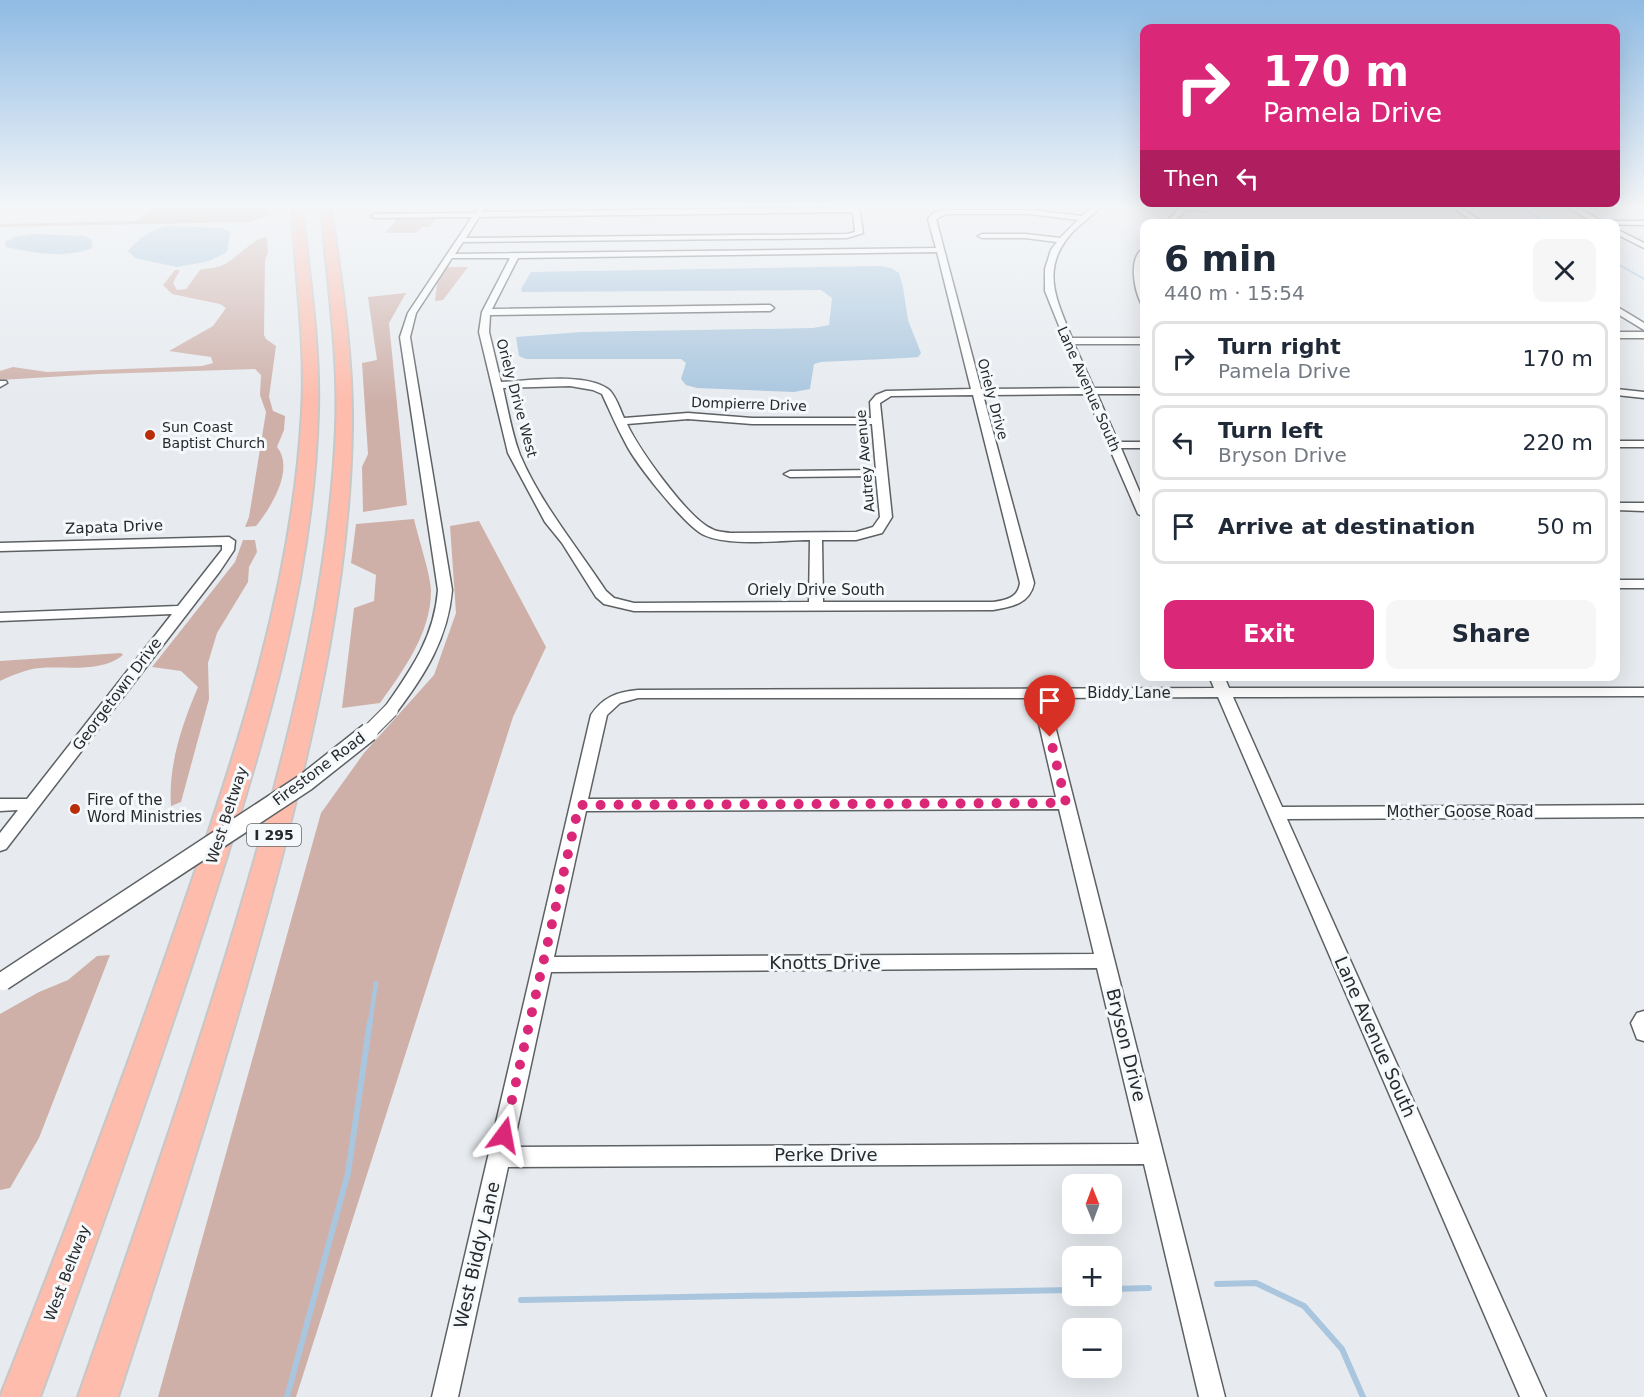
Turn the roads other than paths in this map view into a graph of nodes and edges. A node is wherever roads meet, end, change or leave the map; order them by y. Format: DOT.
graph roads {
  1 [pos="301,272"];
  2 [pos="333,272"];
  3 [pos="438,272"];
  4 [pos="506,272"];
  5 [pos="946,272"];
  6 [pos="1049,272"];
  7 [pos="770,308"];
  8 [pos="486,312"];
  9 [pos="1620,312"];
  10 [pos="1644,327"];
  11 [pos="1644,334"];
  12 [pos="1620,335"];
  13 [pos="1068,341"];
  14 [pos="1140,341"];
  15 [pos="499,385"];
  16 [pos="1090,391"];
  17 [pos="1140,391"];
  18 [pos="977,392"];
  19 [pos="1620,392"];
  20 [pos="1644,395"];
  21 [pos="620,421"];
  22 [pos="876,421"];
  23 [pos="1620,444"];
  24 [pos="1644,444"];
  25 [pos="1140,445"];
  26 [pos="1114,446"];
  27 [pos="790,474"];
  28 [pos="882,474"];
  29 [pos="1140,501"];
  30 [pos="1620,507"];
  31 [pos="1644,507"];
  32 [pos="816,536"];
  33 [pos="229,541"];
  34 [pos="0,548"];
  35 [pos="1620,584"];
  36 [pos="1644,584"];
  37 [pos="1023,597"];
  38 [pos="609,601"];
  39 [pos="816,606"];
  40 [pos="180,610"];
  41 [pos="0,617"];
  42 [pos="1220,684"];
  43 [pos="1644,692"];
  44 [pos="1039,693"];
  45 [pos="615,699"];
  46 [pos="1066,803"];
  47 [pos="32,804"];
  48 [pos="0,805"];
  49 [pos="579,805"];
  50 [pos="1644,811"];
  51 [pos="1277,813"];
  52 [pos="0,845"];
  53 [pos="1106,961"];
  54 [pos="543,965"];
  55 [pos="2,982"];
  56 [pos="1644,1019"];
  57 [pos="1644,1033"];
  58 [pos="1152,1154"];
  59 [pos="500,1156"];
  60 [pos="20,1397"];
  61 [pos="98,1397"];
  62 [pos="446,1397"];
  63 [pos="1212,1397"];
  64 [pos="1533,1397"];
  1 -- 60 [label="highway, West Beltway / I 295"];
  2 -- 61 [label="highway, I 295"];
  3 -- 55 [label="street, Firestone Road, bridge"];
  4 -- 8 [label="street, Oriely Drive West"];
  5 -- 18 [label="street, Oriely Drive"];
  6 -- 13 [label="street, Lane Avenue South"];
  7 -- 8 [label="street"];
  8 -- 15 [label="street, Oriely Drive West"];
  9 -- 10 [label="street"];
  11 -- 12 [label="street"];
  13 -- 14 [label="street"];
  13 -- 16 [label="street, Lane Avenue South"];
  15 -- 21 [label="street"];
  15 -- 38 [label="street, Oriely Drive West"];
  16 -- 17 [label="street"];
  16 -- 18 [label="street"];
  16 -- 26 [label="street, Lane Avenue South"];
  18 -- 22 [label="street, Autrey Avenue"];
  18 -- 37 [label="street, Oriely Drive"];
  19 -- 20 [label="street"];
  21 -- 22 [label="street, Dompierre Drive"];
  21 -- 32 [label="street"];
  22 -- 28 [label="street, Autrey Avenue"];
  23 -- 24 [label="street"];
  25 -- 26 [label="street"];
  26 -- 29 [label="street, Lane Avenue South"];
  27 -- 28 [label="street"];
  28 -- 32 [label="street, Autrey Avenue"];
  30 -- 31 [label="street"];
  32 -- 39 [label="street"];
  33 -- 34 [label="street, Zapata Drive"];
  33 -- 40 [label="street, Georgetown Drive"];
  35 -- 36 [label="street"];
  37 -- 39 [label="street, Oriely Drive South"];
  38 -- 39 [label="street, Oriely Drive South"];
  40 -- 41 [label="street"];
  40 -- 47 [label="street, Georgetown Drive"];
  42 -- 43 [label="street, Biddy Lane"];
  42 -- 44 [label="street, Biddy Lane"];
  42 -- 51 [label="street, Lane Avenue South"];
  44 -- 45 [label="street, Biddy Lane"];
  44 -- 46 [label="street, Bryson Drive"];
  45 -- 49 [label="street, West Biddy Lane"];
  46 -- 49 [label="street"];
  46 -- 53 [label="street, Bryson Drive"];
  47 -- 48 [label="street"];
  47 -- 52 [label="street, Georgetown Drive"];
  49 -- 54 [label="street, West Biddy Lane"];
  50 -- 51 [label="street, Mother Goose Road"];
  51 -- 64 [label="street, Lane Avenue South"];
  53 -- 54 [label="street, Knotts Drive"];
  53 -- 58 [label="street, Bryson Drive"];
  54 -- 59 [label="street, West Biddy Lane"];
  56 -- 57 [label="street"];
  58 -- 59 [label="street, Perke Drive"];
  58 -- 63 [label="street, Bryson Drive"];
  59 -- 62 [label="street, West Biddy Lane"];
}
